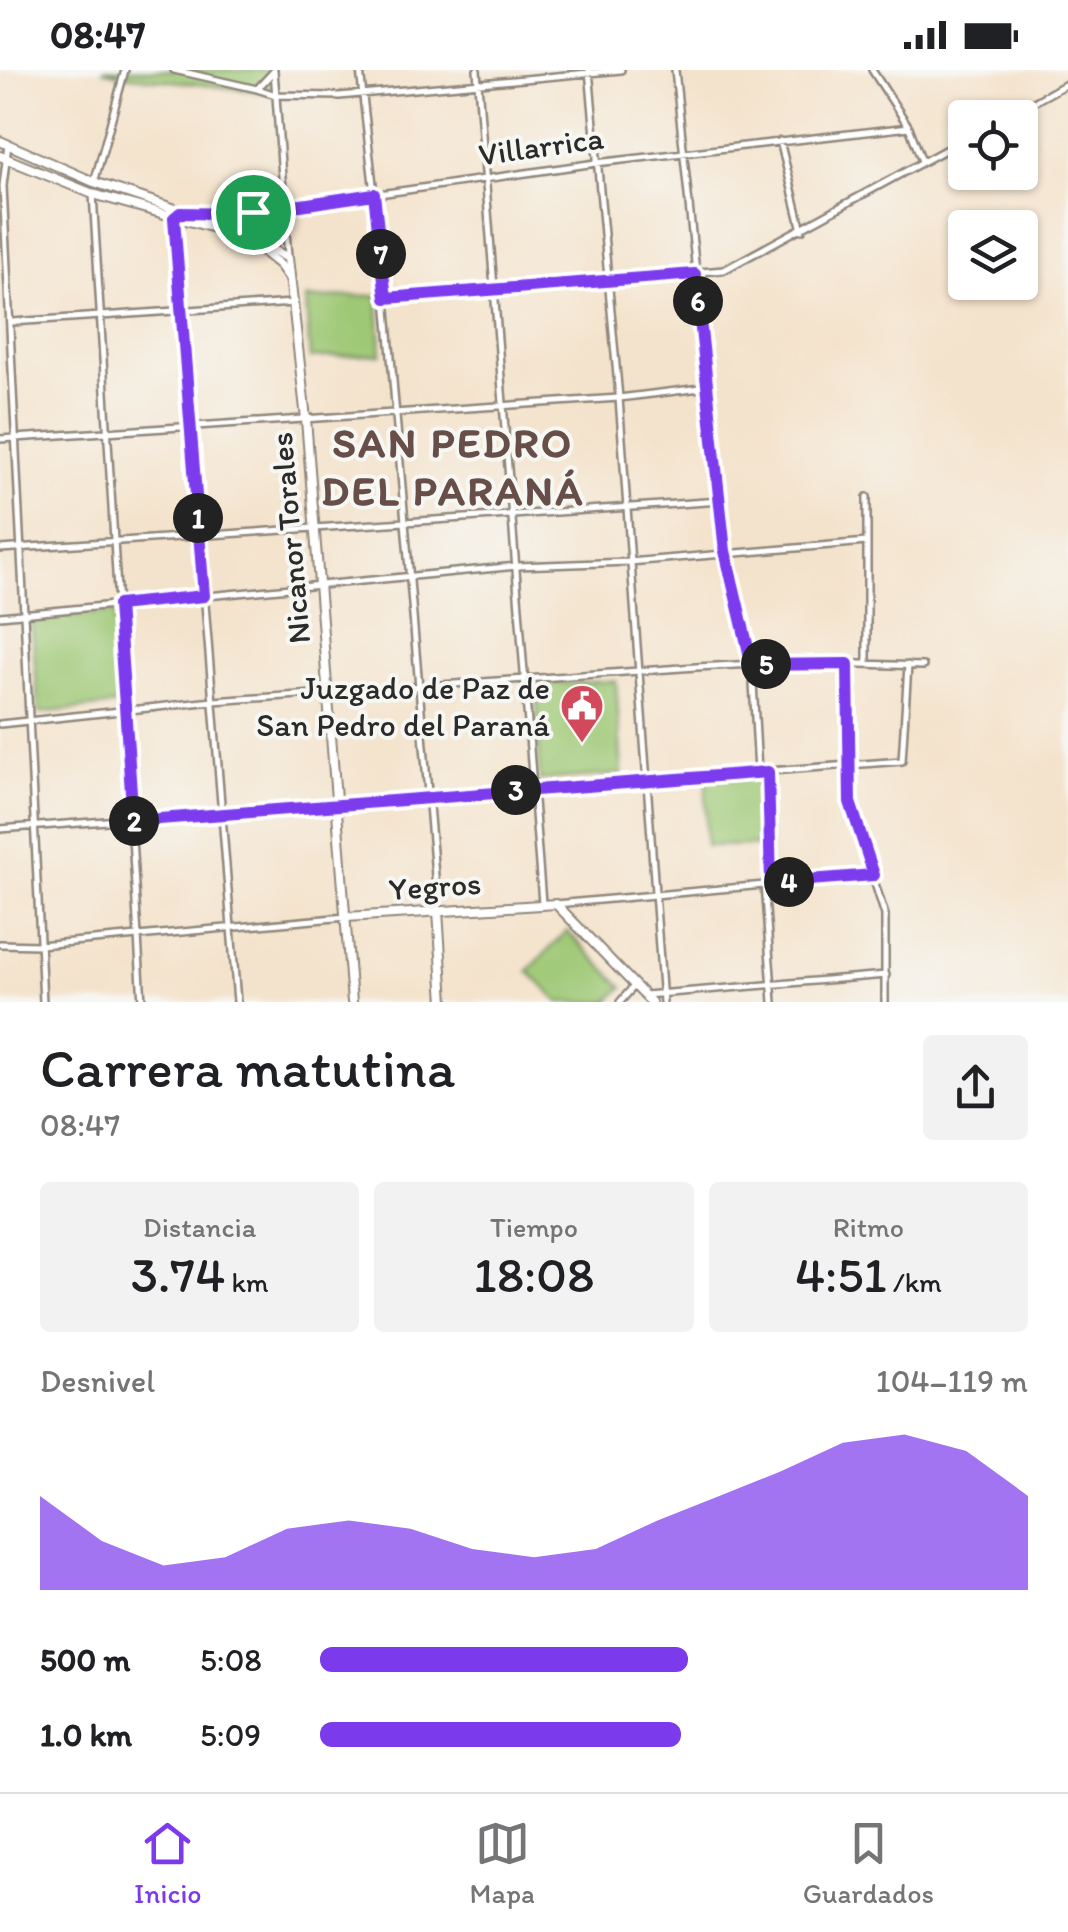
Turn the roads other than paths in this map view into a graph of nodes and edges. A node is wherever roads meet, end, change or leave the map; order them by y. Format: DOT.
graph roads {
  1 [pos="125,70"];
  2 [pos="174,70"];
  3 [pos="274,70"];
  4 [pos="360,70"];
  5 [pos="477,70"];
  6 [pos="621,70"];
  7 [pos="675,70"];
  8 [pos="872,70"];
  9 [pos="589,72"];
  10 [pos="1068,83"];
  11 [pos="478,85"];
  12 [pos="256,88"];
  13 [pos="276,94"];
  14 [pos="362,94"];
  15 [pos="1038,100"];
  16 [pos="909,126"];
  17 [pos="780,141"];
  18 [pos="4,143"];
  19 [pos="948,148"];
  20 [pos="684,152"];
  21 [pos="2,157"];
  22 [pos="922,162"];
  23 [pos="596,163"];
  24 [pos="488,180"];
  25 [pos="94,182"];
  26 [pos="93,194"];
  27 [pos="374,194"];
  28 [pos="284,208"];
  29 [pos="176,216"];
  30 [pos="802,230"];
  31 [pos="288,258"];
  32 [pos="695,274"];
  33 [pos="291,281"];
  34 [pos="608,283"];
  35 [pos="496,290"];
  36 [pos="386,298"];
  37 [pos="293,303"];
  38 [pos="181,310"];
  39 [pos="102,315"];
  40 [pos="12,322"];
  41 [pos="708,387"];
  42 [pos="620,398"];
  43 [pos="505,403"];
  44 [pos="395,412"];
  45 [pos="306,419"];
  46 [pos="190,427"];
  47 [pos="108,432"];
  48 [pos="14,438"];
  49 [pos="0,440"];
  50 [pos="866,497"];
  51 [pos="721,501"];
  52 [pos="626,510"];
  53 [pos="511,515"];
  54 [pos="405,521"];
  55 [pos="314,530"];
  56 [pos="200,539"];
  57 [pos="867,542"];
  58 [pos="114,543"];
  59 [pos="21,548"];
  60 [pos="0,549"];
  61 [pos="725,551"];
  62 [pos="630,562"];
  63 [pos="517,566"];
  64 [pos="410,576"];
  65 [pos="319,583"];
  66 [pos="204,596"];
  67 [pos="118,605"];
  68 [pos="25,613"];
  69 [pos="0,616"];
  70 [pos="848,664"];
  71 [pos="867,664"];
  72 [pos="752,665"];
  73 [pos="908,665"];
  74 [pos="922,666"];
  75 [pos="639,674"];
  76 [pos="527,680"];
  77 [pos="421,686"];
  78 [pos="328,692"];
  79 [pos="213,701"];
  80 [pos="126,710"];
  81 [pos="32,720"];
  82 [pos="0,724"];
  83 [pos="848,765"];
  84 [pos="758,772"];
  85 [pos="768,772"];
  86 [pos="648,781"];
  87 [pos="534,789"];
  88 [pos="430,798"];
  89 [pos="337,804"];
  90 [pos="222,815"];
  91 [pos="133,821"];
  92 [pos="37,826"];
  93 [pos="0,830"];
  94 [pos="874,875"];
  95 [pos="767,884"];
  96 [pos="656,894"];
  97 [pos="542,903"];
  98 [pos="556,904"];
  99 [pos="438,911"];
  100 [pos="346,917"];
  101 [pos="232,929"];
  102 [pos="138,934"];
  103 [pos="0,944"];
  104 [pos="39,945"];
  105 [pos="886,975"];
  106 [pos="635,985"];
  107 [pos="772,986"];
  108 [pos="662,994"];
  109 [pos="648,998"];
  110 [pos="44,1002"];
  111 [pos="142,1002"];
  112 [pos="238,1002"];
  113 [pos="352,1002"];
  114 [pos="444,1002"];
  115 [pos="620,1002"];
  116 [pos="664,1002"];
  117 [pos="773,1002"];
  118 [pos="885,1002"];
  1 -- 25 [label="street"];
  2 -- 12 [label="street"];
  3 -- 12 [label="street"];
  3 -- 13 [label="street, Nicanor Torales"];
  4 -- 14 [label="street"];
  5 -- 11 [label="street"];
  6 -- 9 [label="street"];
  7 -- 20 [label="street"];
  8 -- 16 [label="street"];
  9 -- 11 [label="street"];
  9 -- 23 [label="street"];
  10 -- 15 [label="street"];
  11 -- 14 [label="street"];
  11 -- 24 [label="street"];
  12 -- 13 [label="street"];
  13 -- 14 [label="street"];
  13 -- 28 [label="street, Nicanor Torales"];
  14 -- 27 [label="street"];
  16 -- 17 [label="street, Villarrica"];
  16 -- 22 [label="street"];
  17 -- 20 [label="street, Villarrica"];
  17 -- 30 [label="street"];
  18 -- 21 [label="street"];
  18 -- 25 [label="street, Villarrica"];
  19 -- 22 [label="street"];
  20 -- 23 [label="street, Villarrica"];
  20 -- 32 [label="street"];
  21 -- 26 [label="street, Villarrica"];
  21 -- 40 [label="street"];
  22 -- 30 [label="street"];
  23 -- 24 [label="street, Villarrica"];
  23 -- 34 [label="street"];
  24 -- 27 [label="street, Villarrica"];
  24 -- 35 [label="street"];
  25 -- 26 [label="street"];
  25 -- 29 [label="street, Villarrica"];
  26 -- 29 [label="street, Villarrica"];
  26 -- 39 [label="street"];
  27 -- 28 [label="street, Villarrica"];
  27 -- 36 [label="street"];
  28 -- 29 [label="street, Villarrica"];
  28 -- 31 [label="street, Nicanor Torales"];
  29 -- 31 [label="street, Villarrica"];
  29 -- 33 [label="street, Villarrica"];
  29 -- 38 [label="street"];
  30 -- 32 [label="street"];
  31 -- 33 [label="street, Nicanor Torales"];
  32 -- 34 [label="street"];
  32 -- 41 [label="street"];
  33 -- 37 [label="street, Nicanor Torales"];
  34 -- 35 [label="street"];
  34 -- 42 [label="street"];
  35 -- 36 [label="street"];
  35 -- 43 [label="street"];
  36 -- 44 [label="street"];
  37 -- 38 [label="street"];
  37 -- 45 [label="street, Nicanor Torales"];
  38 -- 39 [label="street"];
  38 -- 46 [label="street"];
  39 -- 40 [label="street"];
  39 -- 47 [label="street"];
  40 -- 48 [label="street"];
  41 -- 42 [label="street"];
  41 -- 51 [label="street"];
  42 -- 43 [label="street"];
  42 -- 52 [label="street"];
  43 -- 44 [label="street"];
  43 -- 53 [label="street"];
  44 -- 45 [label="street"];
  44 -- 54 [label="street"];
  45 -- 46 [label="street"];
  45 -- 55 [label="street, Nicanor Torales"];
  46 -- 47 [label="street"];
  46 -- 56 [label="street"];
  47 -- 48 [label="street"];
  47 -- 58 [label="street"];
  48 -- 49 [label="street"];
  48 -- 59 [label="street"];
  50 -- 57 [label="street"];
  51 -- 52 [label="street"];
  51 -- 61 [label="street"];
  52 -- 53 [label="street"];
  52 -- 62 [label="street"];
  53 -- 54 [label="street"];
  53 -- 63 [label="street"];
  54 -- 55 [label="street"];
  54 -- 64 [label="street"];
  55 -- 56 [label="street"];
  55 -- 65 [label="street, Nicanor Torales"];
  56 -- 58 [label="street"];
  56 -- 66 [label="street"];
  57 -- 61 [label="street"];
  57 -- 71 [label="street"];
  58 -- 59 [label="street"];
  58 -- 67 [label="street"];
  59 -- 60 [label="street"];
  59 -- 68 [label="street"];
  61 -- 62 [label="street"];
  61 -- 72 [label="street"];
  62 -- 63 [label="street"];
  62 -- 75 [label="street"];
  63 -- 64 [label="street"];
  63 -- 76 [label="street"];
  64 -- 65 [label="street"];
  64 -- 77 [label="street"];
  65 -- 66 [label="street"];
  65 -- 78 [label="street, Nicanor Torales"];
  66 -- 67 [label="street"];
  66 -- 79 [label="street"];
  67 -- 68 [label="street"];
  67 -- 80 [label="street"];
  68 -- 69 [label="street"];
  68 -- 81 [label="street"];
  70 -- 71 [label="street"];
  70 -- 72 [label="street"];
  70 -- 83 [label="street"];
  71 -- 73 [label="street"];
  72 -- 75 [label="street"];
  72 -- 84 [label="street"];
  73 -- 74 [label="street"];
  73 -- 83 [label="street"];
  75 -- 76 [label="street"];
  75 -- 86 [label="street"];
  76 -- 77 [label="street"];
  76 -- 87 [label="street"];
  77 -- 78 [label="street"];
  77 -- 88 [label="street"];
  78 -- 79 [label="street"];
  78 -- 89 [label="street, Nicanor Torales"];
  79 -- 80 [label="street"];
  79 -- 90 [label="street"];
  80 -- 81 [label="street"];
  80 -- 91 [label="street"];
  81 -- 82 [label="street"];
  81 -- 92 [label="street"];
  83 -- 85 [label="street"];
  83 -- 94 [label="street"];
  84 -- 85 [label="street"];
  84 -- 86 [label="street"];
  85 -- 95 [label="street"];
  86 -- 87 [label="street"];
  86 -- 96 [label="street"];
  87 -- 88 [label="street"];
  87 -- 97 [label="street"];
  88 -- 89 [label="street"];
  88 -- 99 [label="street"];
  89 -- 90 [label="street"];
  89 -- 100 [label="street, Nicanor Torales"];
  90 -- 91 [label="street"];
  90 -- 101 [label="street"];
  91 -- 92 [label="street"];
  91 -- 102 [label="street"];
  92 -- 93 [label="street"];
  92 -- 104 [label="street"];
  94 -- 95 [label="street, Yegros"];
  94 -- 105 [label="street"];
  95 -- 96 [label="street, Yegros"];
  95 -- 107 [label="street"];
  96 -- 98 [label="street, Yegros"];
  96 -- 108 [label="street"];
  97 -- 98 [label="street, Yegros"];
  97 -- 99 [label="street, Yegros"];
  98 -- 106 [label="street"];
  99 -- 100 [label="street, Yegros"];
  99 -- 114 [label="street"];
  100 -- 101 [label="street, Yegros"];
  100 -- 113 [label="street, Nicanor Torales"];
  101 -- 102 [label="street, Yegros"];
  101 -- 112 [label="street"];
  102 -- 104 [label="street, Yegros"];
  102 -- 111 [label="street"];
  103 -- 104 [label="street, Yegros"];
  104 -- 110 [label="street"];
  105 -- 107 [label="street"];
  105 -- 118 [label="street"];
  106 -- 109 [label="street"];
  106 -- 115 [label="street"];
  107 -- 108 [label="street"];
  107 -- 117 [label="street"];
  108 -- 109 [label="street"];
  108 -- 116 [label="street"];
}
